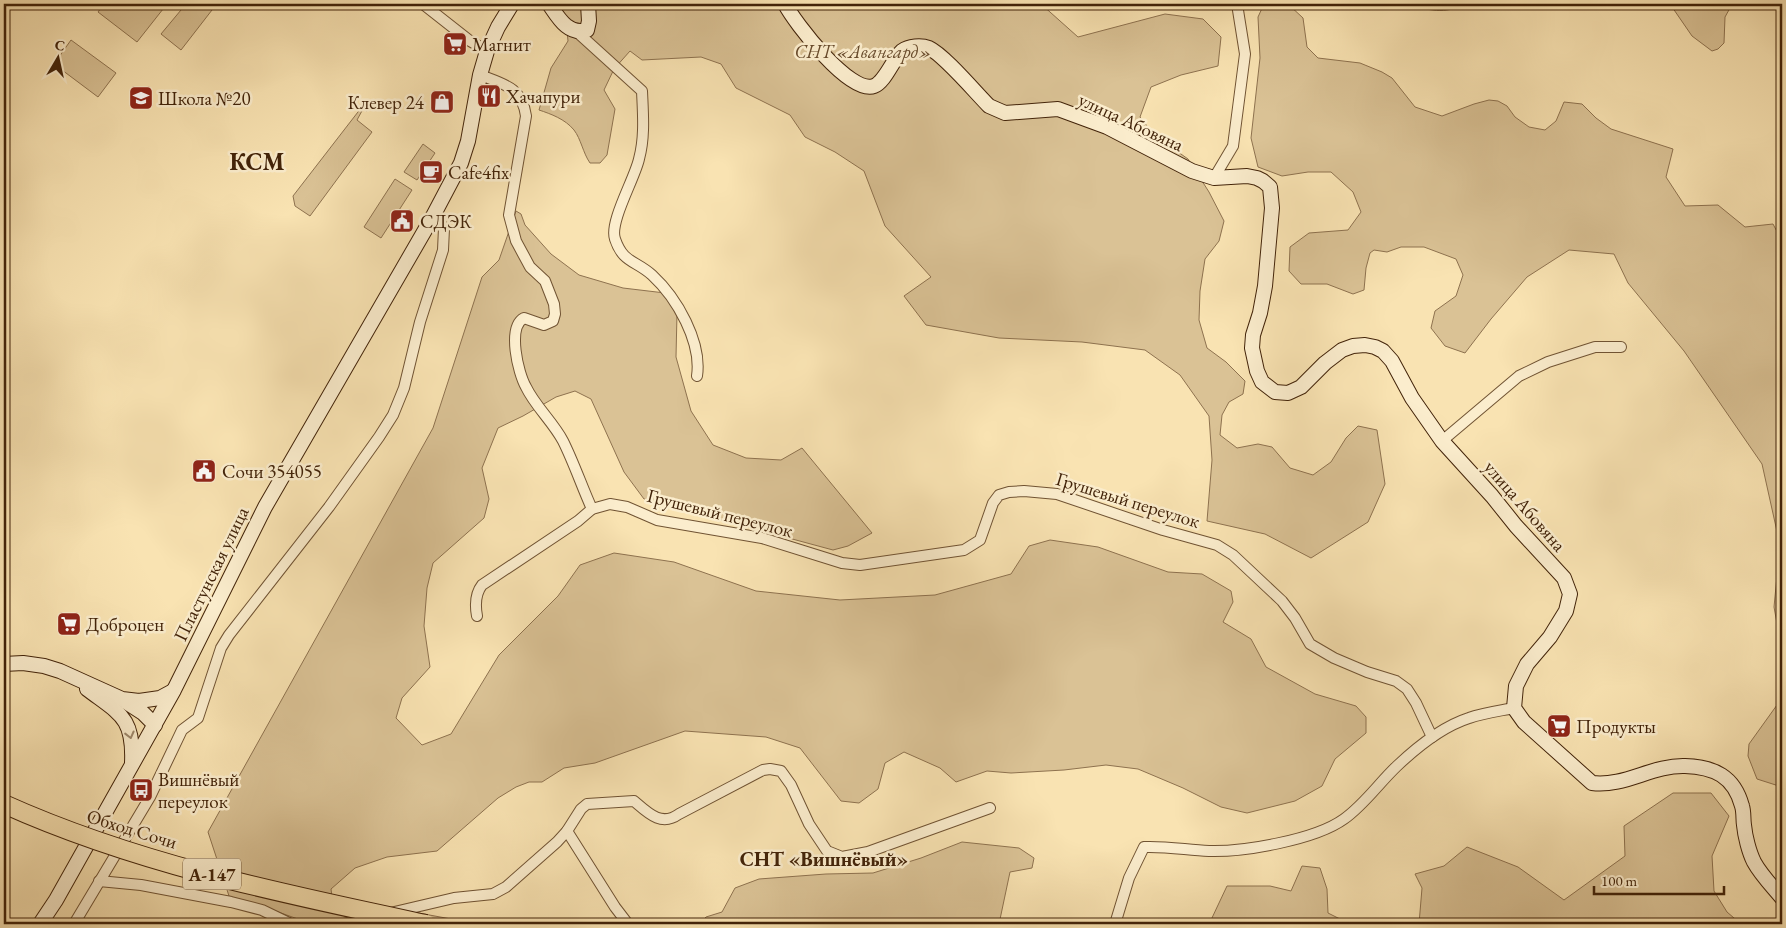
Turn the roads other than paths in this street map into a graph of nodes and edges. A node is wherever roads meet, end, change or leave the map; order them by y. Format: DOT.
graph roads {
  1 [pos="422,4"];
  2 [pos="512,4"];
  3 [pos="549,4"];
  4 [pos="588,4"];
  5 [pos="784,4"];
  6 [pos="1238,4"];
  7 [pos="577,32"];
  8 [pos="487,51"];
  9 [pos="480,75"];
  10 [pos="1214,178"];
  11 [pos="432,218"];
  12 [pos="1620,347"];
  13 [pos="697,376"];
  14 [pos="1442,441"];
  15 [pos="592,509"];
  16 [pos="477,616"];
  17 [pos="4,664"];
  18 [pos="174,690"];
  19 [pos="120,704"];
  20 [pos="1514,708"];
  21 [pos="155,725"];
  22 [pos="1432,738"];
  23 [pos="132,766"];
  24 [pos="4,804"];
  25 [pos="990,808"];
  26 [pos="567,830"];
  27 [pos="99,881"];
  28 [pos="1782,898"];
  29 [pos="40,924"];
  30 [pos="74,924"];
  31 [pos="291,924"];
  32 [pos="343,924"];
  33 [pos="426,924"];
  34 [pos="628,924"];
  35 [pos="1115,924"];
  1 -- 8 [label="street"];
  2 -- 8 [label="street, Пластунская улица"];
  3 -- 7 [label="street"];
  4 -- 7 [label="street"];
  5 -- 10 [label="street, улица Абовяна"];
  6 -- 10 [label="street"];
  7 -- 13 [label="street"];
  8 -- 9 [label="street, Пластунская улица"];
  9 -- 11 [label="street, Пластунская улица"];
  9 -- 15 [label="street"];
  10 -- 14 [label="street, улица Абовяна"];
  11 -- 18 [label="street, Пластунская улица"];
  11 -- 27 [label="street"];
  12 -- 14 [label="street"];
  14 -- 20 [label="street, улица Абовяна"];
  15 -- 16 [label="street, Грушевый переулок"];
  15 -- 22 [label="street, Грушевый переулок"];
  17 -- 19 [label="street"];
  18 -- 19 [label="street"];
  18 -- 21 [label="street, Пластунская улица"];
  19 -- 21 [label="street"];
  19 -- 23 [label="street, one-way"];
  20 -- 22 [label="street"];
  20 -- 28 [label="street"];
  21 -- 23 [label="street, Пластунская улица"];
  22 -- 35 [label="street"];
  23 -- 29 [label="street, Пластунская улица"];
  24 -- 33 [label="highway, Обход Сочи / А-147, bridge"];
  25 -- 26 [label="street"];
  26 -- 32 [label="street"];
  26 -- 34 [label="street"];
  27 -- 30 [label="street"];
  27 -- 31 [label="street"];
}
